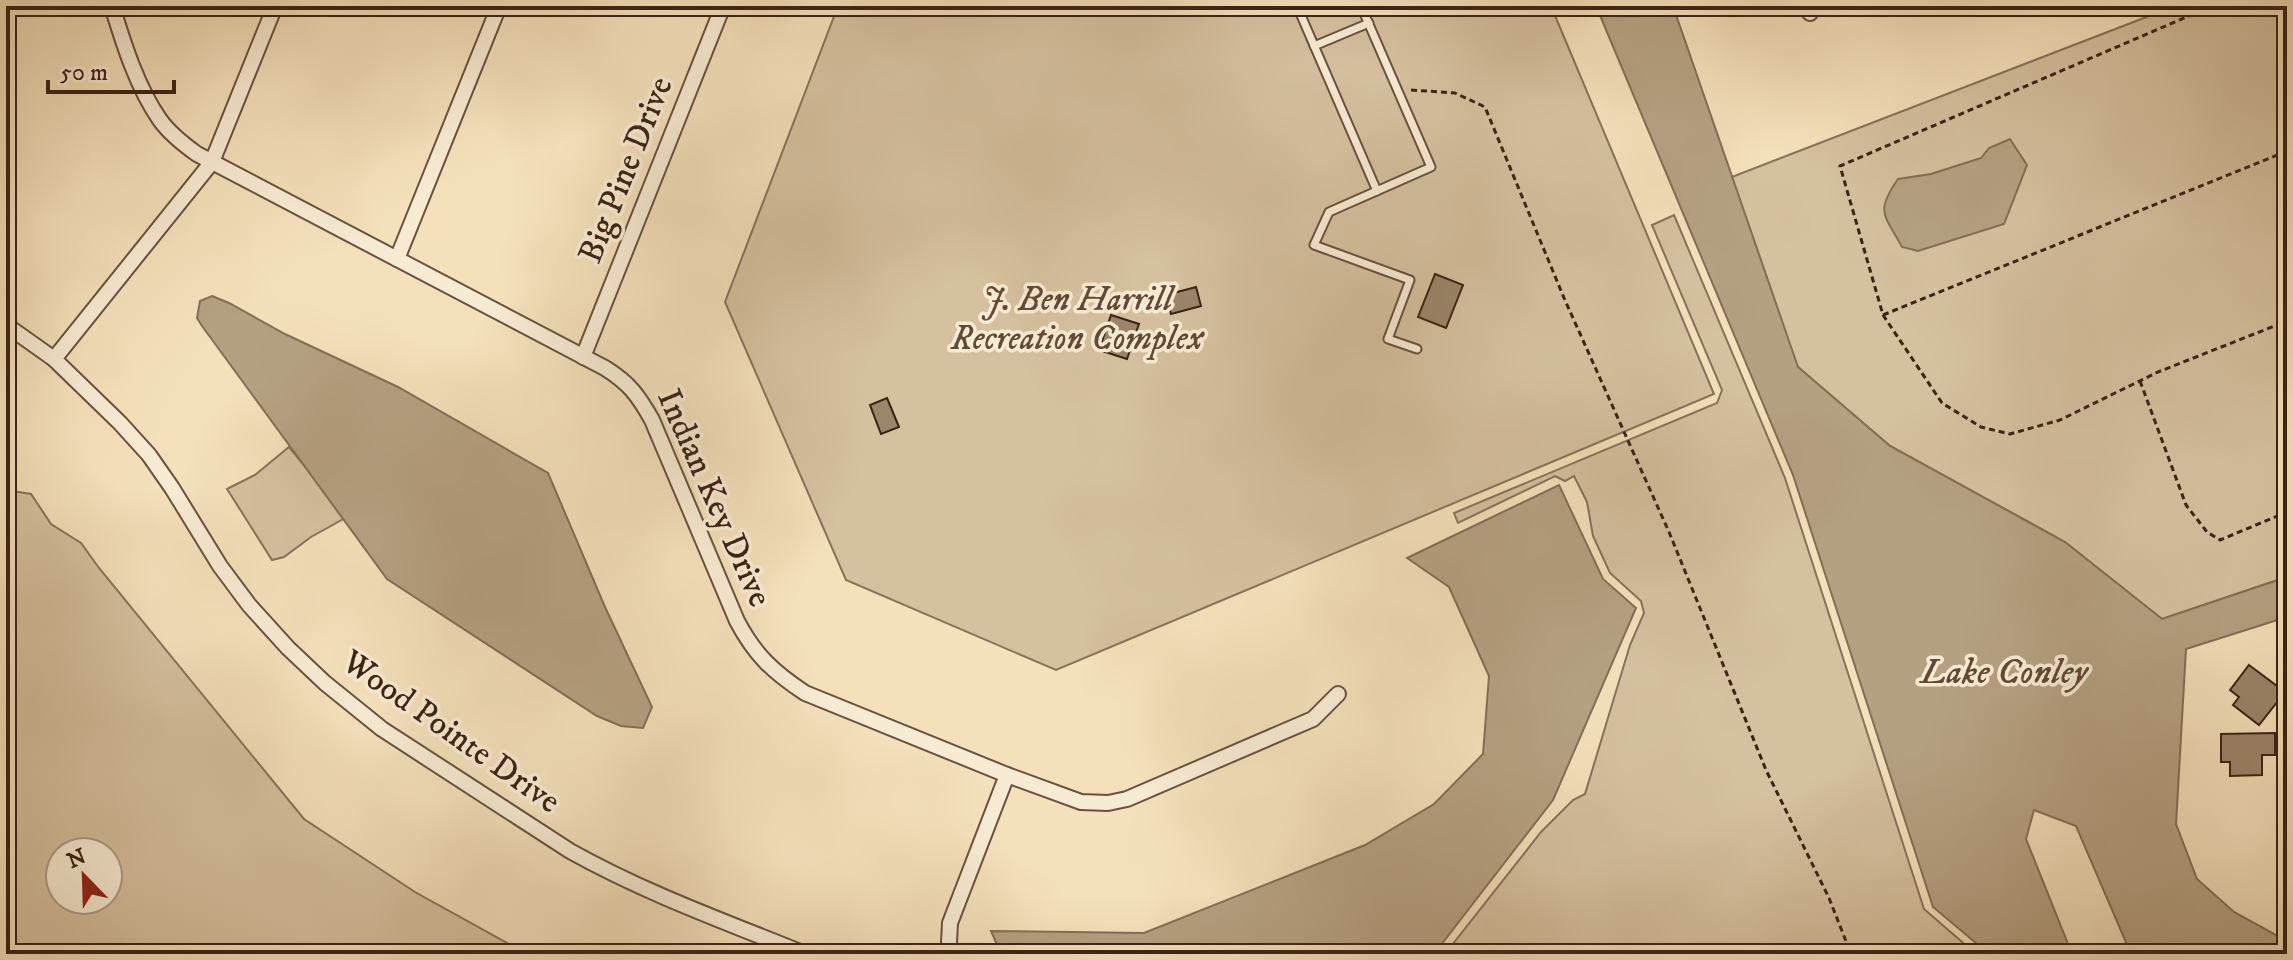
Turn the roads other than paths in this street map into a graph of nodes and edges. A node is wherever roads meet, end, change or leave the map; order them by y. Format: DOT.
graph roads {
  1 [pos="112,6"];
  2 [pos="275,6"];
  3 [pos="499,6"];
  4 [pos="723,6"];
  5 [pos="1297,6"];
  6 [pos="1361,6"];
  7 [pos="1369,23"];
  8 [pos="1314,46"];
  9 [pos="212,162"];
  10 [pos="1377,191"];
  11 [pos="397,259"];
  12 [pos="6,325"];
  13 [pos="1417,349"];
  14 [pos="583,357"];
  15 [pos="54,359"];
  16 [pos="1338,694"];
  17 [pos="1007,775"];
  18 [pos="805,954"];
  19 [pos="951,954"];
  1 -- 9 [label="street, Indian Key Drive"];
  2 -- 9 [label="street"];
  3 -- 11 [label="street"];
  4 -- 14 [label="street, Big Pine Drive"];
  5 -- 8 [label="lane"];
  6 -- 7 [label="lane"];
  7 -- 8 [label="lane"];
  7 -- 10 [label="lane"];
  8 -- 10 [label="lane"];
  9 -- 11 [label="street, Indian Key Drive"];
  9 -- 15 [label="street"];
  10 -- 13 [label="lane"];
  11 -- 14 [label="street, Indian Key Drive"];
  12 -- 15 [label="street, Wood Pointe Drive"];
  14 -- 17 [label="street, Indian Key Drive"];
  15 -- 18 [label="street, Wood Pointe Drive"];
  16 -- 17 [label="street, Indian Key Drive"];
  17 -- 19 [label="street"];
}
